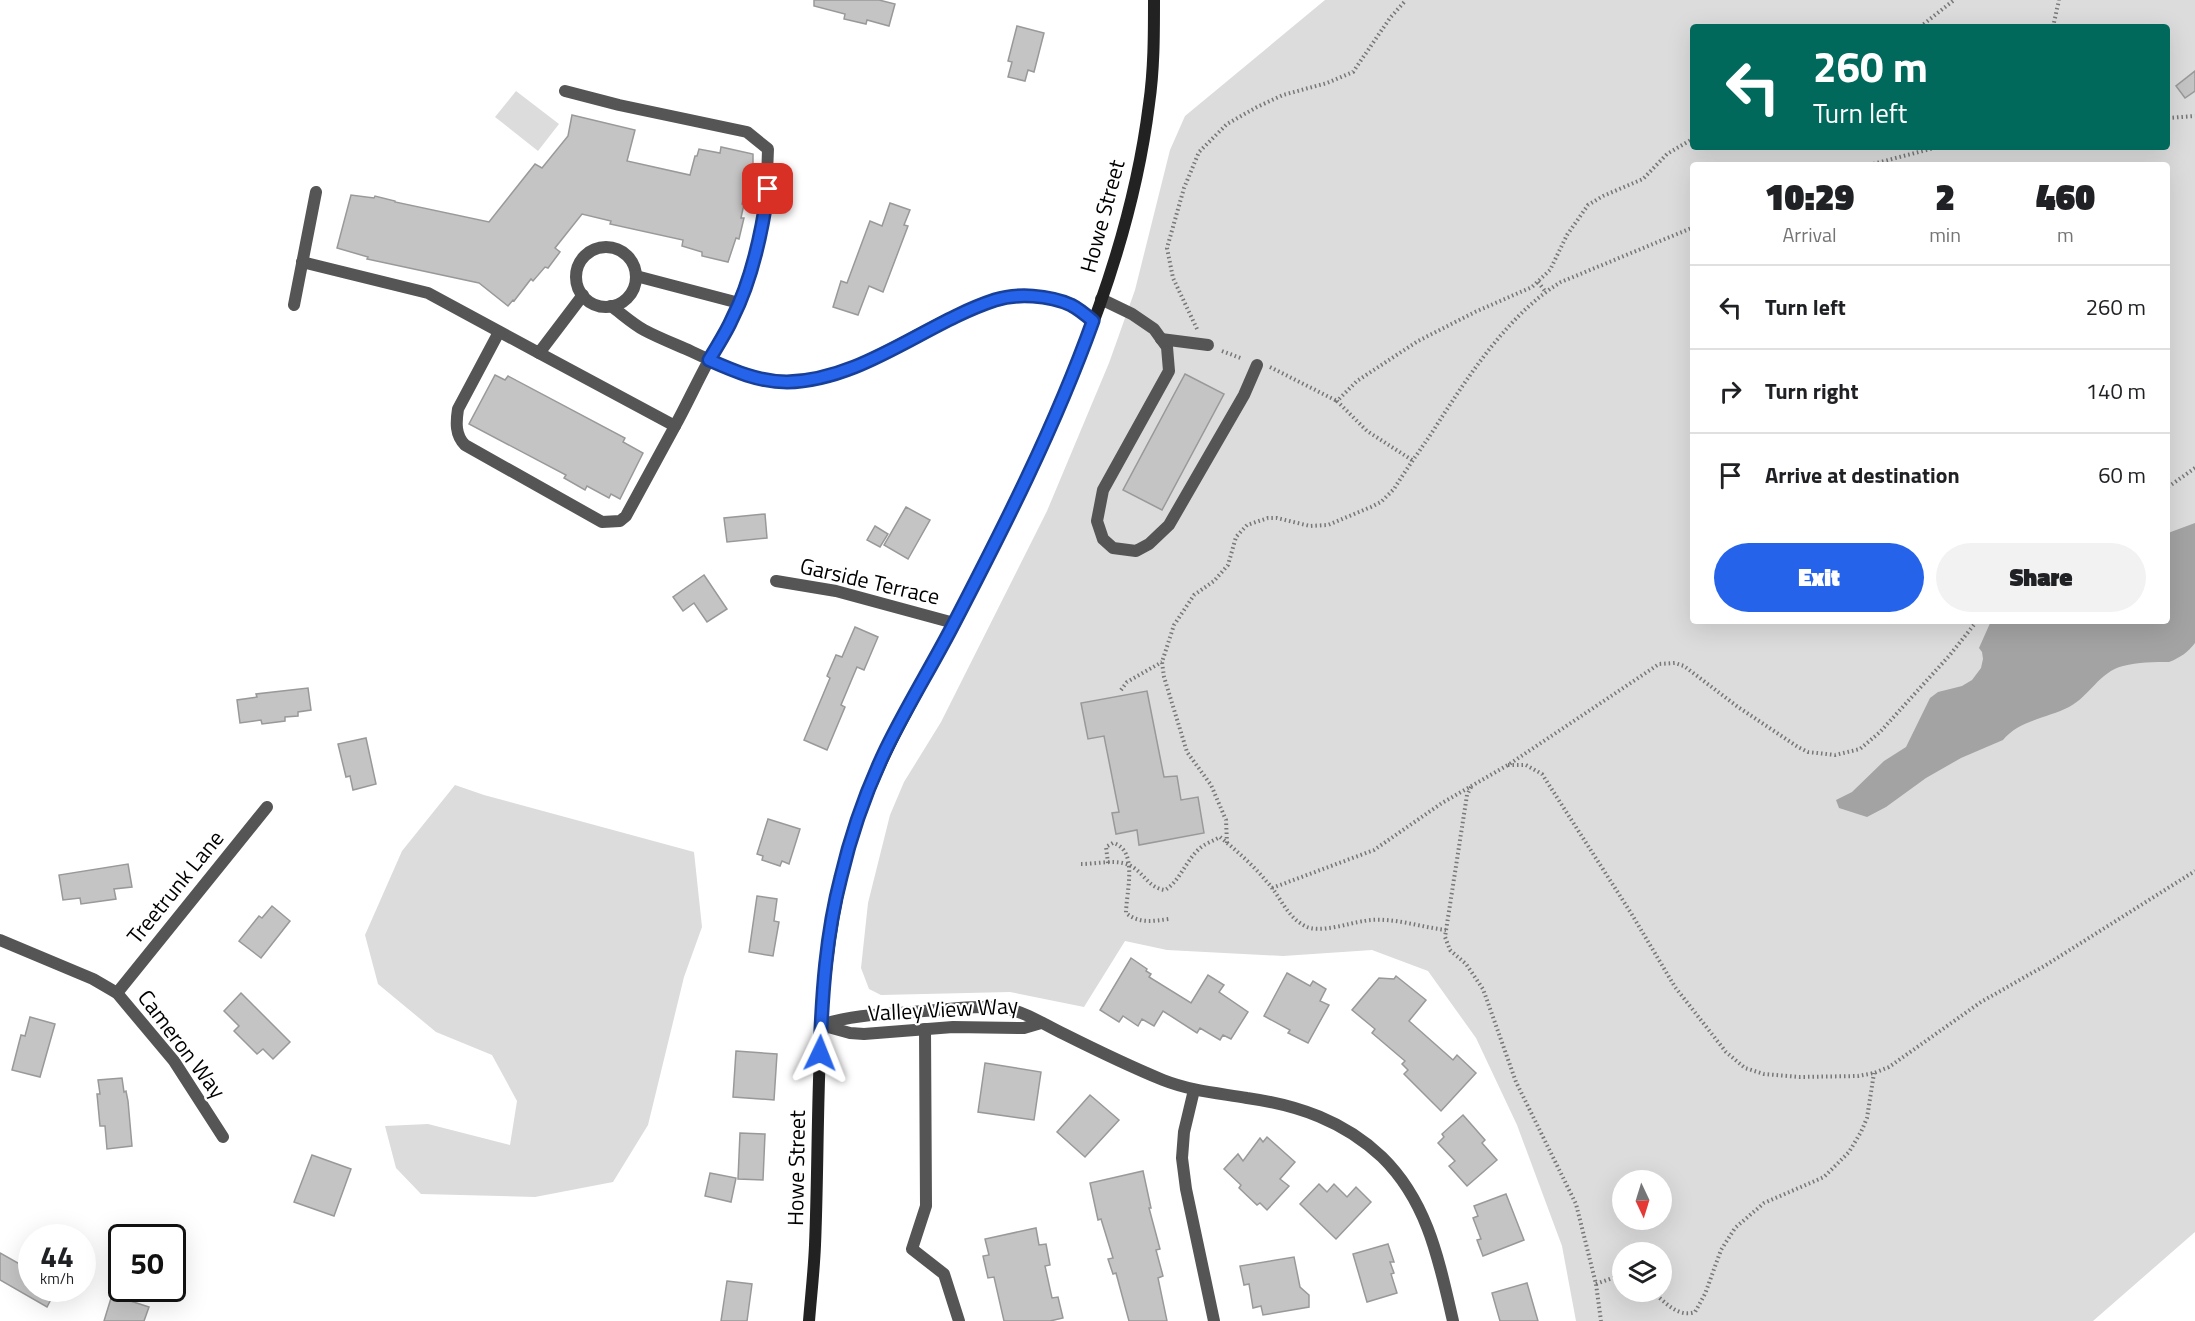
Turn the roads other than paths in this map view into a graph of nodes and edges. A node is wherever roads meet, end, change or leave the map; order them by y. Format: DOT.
graph roads {
  1 [pos="1154,0"];
  2 [pos="565,92"];
  3 [pos="316,192"];
  4 [pos="302,262"];
  5 [pos="636,276"];
  6 [pos="583,295"];
  7 [pos="1101,299"];
  8 [pos="739,303"];
  9 [pos="294,305"];
  10 [pos="611,306"];
  11 [pos="1093,321"];
  12 [pos="499,332"];
  13 [pos="1161,339"];
  14 [pos="1208,345"];
  15 [pos="539,353"];
  16 [pos="709,360"];
  17 [pos="1257,364"];
  18 [pos="675,426"];
  19 [pos="776,581"];
  20 [pos="954,622"];
  21 [pos="267,807"];
  22 [pos="0,940"];
  23 [pos="117,993"];
  24 [pos="912,1012"];
  25 [pos="1041,1023"];
  26 [pos="821,1025"];
  27 [pos="920,1029"];
  28 [pos="1194,1090"];
  29 [pos="223,1137"];
  30 [pos="809,1321"];
  31 [pos="959,1321"];
  32 [pos="1214,1321"];
  33 [pos="1453,1321"];
  1 -- 7 [label="main road, Howe Street"];
  2 -- 8 [label="street"];
  3 -- 4 [label="street"];
  4 -- 9 [label="street"];
  4 -- 12 [label="street"];
  5 -- 6 [label="street"];
  5 -- 8 [label="street"];
  5 -- 10 [label="street"];
  6 -- 10 [label="street"];
  6 -- 15 [label="street"];
  7 -- 11 [label="main road, Howe Street"];
  7 -- 13 [label="street"];
  8 -- 16 [label="street"];
  10 -- 16 [label="street"];
  11 -- 16 [label="street"];
  11 -- 20 [label="main road, Howe Street"];
  12 -- 15 [label="street"];
  12 -- 18 [label="street"];
  13 -- 14 [label="street"];
  13 -- 17 [label="street"];
  15 -- 18 [label="street"];
  16 -- 18 [label="street"];
  19 -- 20 [label="street, Garside Terrace"];
  20 -- 26 [label="main road, Howe Street"];
  21 -- 23 [label="street, Treetrunk Lane"];
  22 -- 23 [label="street, Cameron Way"];
  23 -- 29 [label="street, Cameron Way"];
  24 -- 25 [label="street, Valley View Way"];
  24 -- 26 [label="street, Valley View Way"];
  24 -- 27 [label="street"];
  25 -- 27 [label="street, Valley View Way"];
  25 -- 28 [label="street, Valley View Way"];
  26 -- 27 [label="street, Valley View Way"];
  26 -- 30 [label="main road, Howe Street"];
  27 -- 31 [label="street"];
  28 -- 32 [label="street"];
  28 -- 33 [label="street, Valley View Way"];
}
